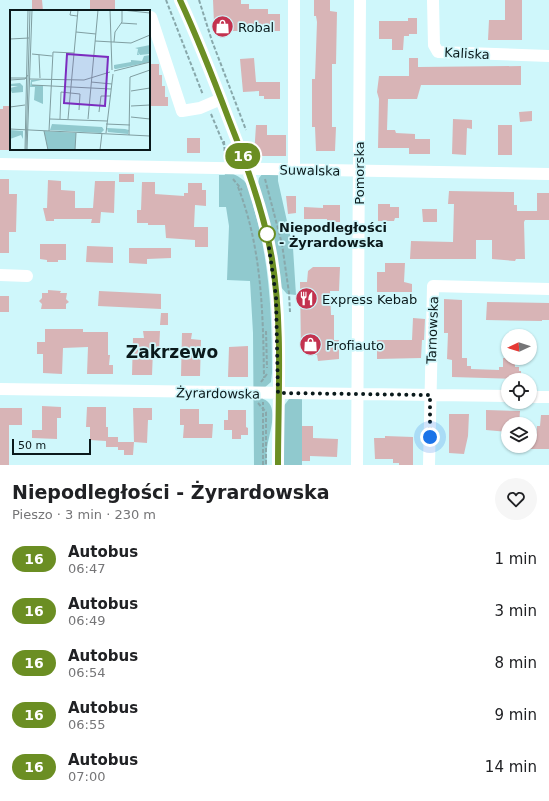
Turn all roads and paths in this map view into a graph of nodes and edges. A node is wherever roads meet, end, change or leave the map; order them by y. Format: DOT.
graph roads {
  1 [pos="168,0"];
  2 [pos="180,0"];
  3 [pos="188,0"];
  4 [pos="294,0"];
  5 [pos="360,0"];
  6 [pos="433,0"];
  7 [pos="151,17"];
  8 [pos="197,37"];
  9 [pos="549,56"];
  10 [pos="213,103"];
  11 [pos="225,147"];
  12 [pos="0,164"];
  13 [pos="229,168"];
  14 [pos="247,169"];
  15 [pos="294,170"];
  16 [pos="359,171"];
  17 [pos="549,174"];
  18 [pos="238,185"];
  19 [pos="244,192"];
  20 [pos="246,197"];
  21 [pos="0,275"];
  22 [pos="27,276"];
  23 [pos="549,289"];
  24 [pos="264,379"];
  25 [pos="0,389"];
  26 [pos="278,393"];
  27 [pos="357,393"];
  28 [pos="261,394"];
  29 [pos="430,395"];
  30 [pos="501,396"];
  31 [pos="537,397"];
  32 [pos="549,397"];
  33 [pos="263,409"];
  34 [pos="262,465"];
  35 [pos="266,465"];
  36 [pos="278,465"];
  37 [pos="357,465"];
  38 [pos="429,465"];
  1 -- 10 [label="path"];
  2 -- 8 [label="street"];
  3 -- 8 [label="street"];
  4 -- 15 [label="street"];
  5 -- 16 [label="street, Pomorska"];
  6 -- 9 [label="street, Kaliska"];
  7 -- 10 [label="street"];
  8 -- 10 [label="street"];
  10 -- 11 [label="path"];
  10 -- 14 [label="street"];
  11 -- 13 [label="path"];
  11 -- 13 [label="path"];
  12 -- 13 [label="street, Suwalska"];
  13 -- 14 [label="street, Suwalska"];
  13 -- 18 [label="path"];
  13 -- 18 [label="path"];
  14 -- 15 [label="street, Suwalska"];
  14 -- 26 [label="street"];
  15 -- 16 [label="street, Suwalska"];
  16 -- 17 [label="street, Suwalska"];
  16 -- 27 [label="street, Pomorska"];
  18 -- 19 [label="path"];
  18 -- 24 [label="path"];
  20 -- 24 [label="path"];
  21 -- 22 [label="street"];
  23 -- 29 [label="street, Tarnowska"];
  24 -- 28 [label="path"];
  24 -- 28 [label="path"];
  25 -- 28 [label="street, Żyrardowska"];
  26 -- 27 [label="street, Żyrardowska"];
  26 -- 28 [label="street, Żyrardowska"];
  26 -- 36 [label="street"];
  27 -- 29 [label="street, Żyrardowska"];
  27 -- 37 [label="street, Pomorska"];
  28 -- 33 [label="path"];
  28 -- 33 [label="path"];
  29 -- 30 [label="street, Żyrardowska"];
  29 -- 38 [label="street, Tarnowska"];
  31 -- 32 [label="street"];
  33 -- 34 [label="path"];
  33 -- 35 [label="path"];
}
